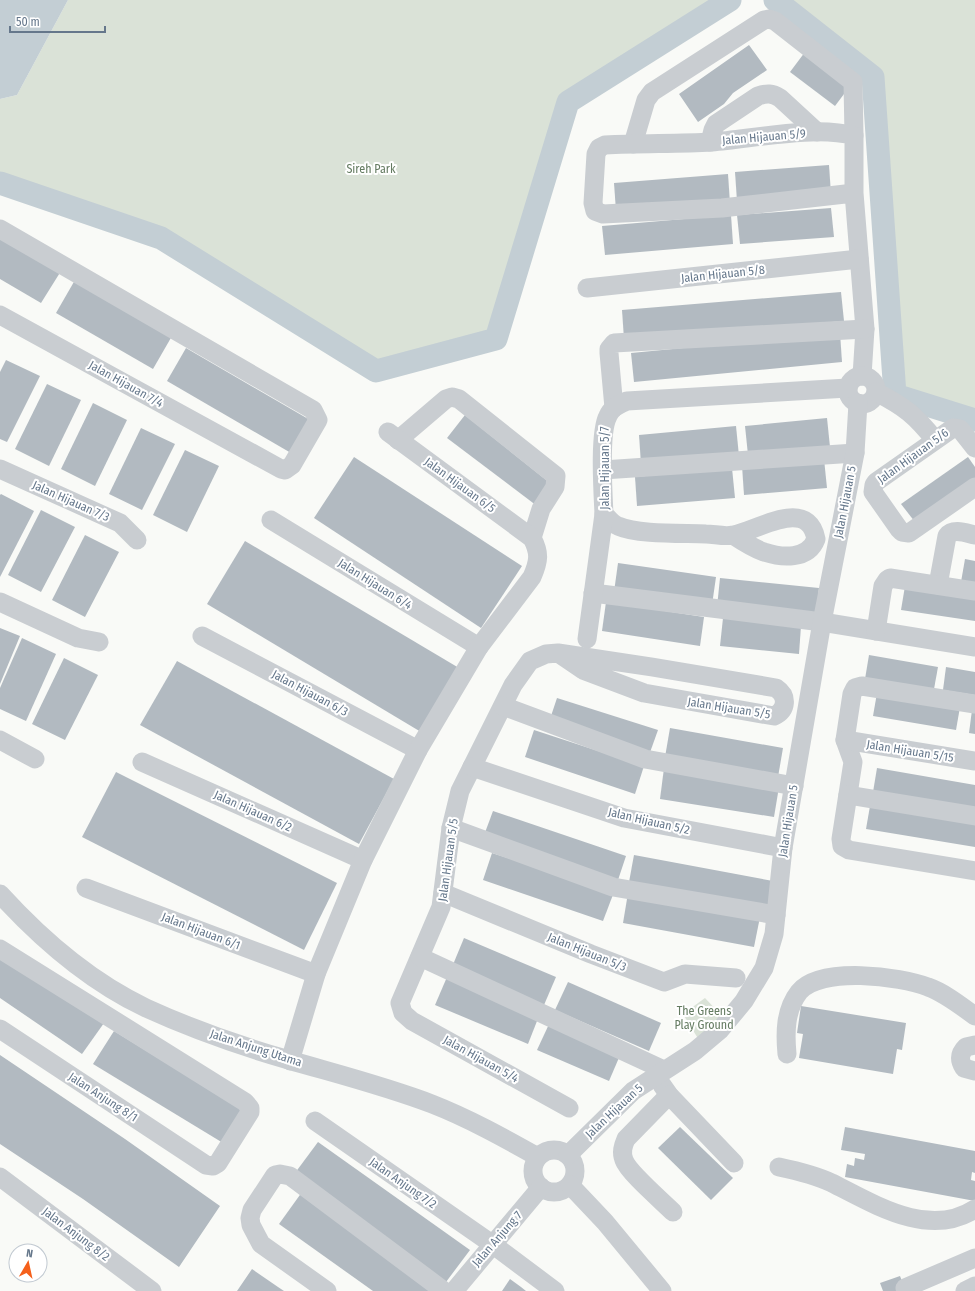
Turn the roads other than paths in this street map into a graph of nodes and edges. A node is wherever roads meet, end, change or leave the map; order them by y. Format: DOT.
graph roads {
  1 [pos="817,132"];
  2 [pos="854,136"];
  3 [pos="710,142"];
  4 [pos="633,144"];
  5 [pos="854,193"];
  6 [pos="0,229"];
  7 [pos="859,259"];
  8 [pos="587,288"];
  9 [pos="0,315"];
  10 [pos="864,330"];
  11 [pos="856,389"];
  12 [pos="614,408"];
  13 [pos="936,440"];
  14 [pos="975,448"];
  15 [pos="855,454"];
  16 [pos="0,469"];
  17 [pos="603,470"];
  18 [pos="975,487"];
  19 [pos="604,514"];
  20 [pos="270,520"];
  21 [pos="733,535"];
  22 [pos="975,535"];
  23 [pos="532,538"];
  24 [pos="137,540"];
  25 [pos="938,585"];
  26 [pos="975,591"];
  27 [pos="593,593"];
  28 [pos="0,602"];
  29 [pos="822,622"];
  30 [pos="876,631"];
  31 [pos="202,636"];
  32 [pos="587,639"];
  33 [pos="99,642"];
  34 [pos="479,647"];
  35 [pos="975,647"];
  36 [pos="558,653"];
  37 [pos="652,666"];
  38 [pos="697,674"];
  39 [pos="644,694"];
  40 [pos="693,703"];
  41 [pos="975,704"];
  42 [pos="503,706"];
  43 [pos="0,740"];
  44 [pos="845,740"];
  45 [pos="418,750"];
  46 [pos="35,759"];
  47 [pos="142,762"];
  48 [pos="975,762"];
  49 [pos="472,767"];
  50 [pos="794,786"];
  51 [pos="848,795"];
  52 [pos="975,816"];
  53 [pos="452,828"];
  54 [pos="783,848"];
  55 [pos="363,860"];
  56 [pos="975,871"];
  57 [pos="86,888"];
  58 [pos="443,892"];
  59 [pos="0,894"];
  60 [pos="776,914"];
  61 [pos="0,949"];
  62 [pos="420,957"];
  63 [pos="316,974"];
  64 [pos="736,978"];
  65 [pos="400,1003"];
  66 [pos="975,1016"];
  67 [pos="0,1030"];
  68 [pos="975,1045"];
  69 [pos="787,1054"];
  70 [pos="290,1060"];
  71 [pos="975,1071"];
  72 [pos="660,1072"];
  73 [pos="669,1095"];
  74 [pos="569,1108"];
  75 [pos="315,1121"];
  76 [pos="568,1155"];
  77 [pos="538,1157"];
  78 [pos="734,1163"];
  79 [pos="780,1167"];
  80 [pos="0,1177"];
  81 [pos="570,1185"];
  82 [pos="541,1187"];
  83 [pos="975,1209"];
  84 [pos="673,1212"];
  85 [pos="492,1244"];
  86 [pos="975,1258"];
  87 [pos="975,1286"];
  88 [pos="905,1288"];
  89 [pos="152,1291"];
  90 [pos="327,1291"];
  91 [pos="444,1291"];
  92 [pos="454,1291"];
  93 [pos="555,1291"];
  94 [pos="662,1291"];
  95 [pos="964,1291"];
  1 -- 2 [label="street"];
  1 -- 3 [label="street, Jalan Hijauan 5/9"];
  1 -- 3 [label="street, Jalan Hijauan 5/9"];
  2 -- 4 [label="street, Jalan Hijauan 5"];
  2 -- 5 [label="street, Jalan Hijauan 5"];
  3 -- 4 [label="street, Jalan Hijauan 5/9"];
  4 -- 5 [label="street, Jalan Hijauan 5/9"];
  5 -- 7 [label="street, Jalan Hijauan 5"];
  6 -- 9 [label="street, Jalan Hijauan 7/4"];
  7 -- 8 [label="street, Jalan Hijauan 5/8"];
  7 -- 10 [label="street, Jalan Hijauan 5"];
  10 -- 11 [label="street, Jalan Hijauan 5"];
  10 -- 12 [label="street"];
  11 -- 12 [label="street"];
  11 -- 13 [label="street"];
  11 -- 15 [label="street, Jalan Hijauan 5"];
  12 -- 17 [label="street, Jalan Hijauan 5/7"];
  13 -- 14 [label="street, Jalan Hijauan 5/6"];
  13 -- 18 [label="street, Jalan Hijauan 5/6"];
  15 -- 17 [label="street"];
  15 -- 29 [label="street, Jalan Hijauan 5"];
  16 -- 24 [label="street, Jalan Hijauan 7/3"];
  17 -- 19 [label="street, Jalan Hijauan 5/7"];
  19 -- 21 [label="street, Jalan Hijauan 5/7"];
  19 -- 27 [label="street"];
  20 -- 34 [label="street, Jalan Hijauan 6/4"];
  22 -- 25 [label="street"];
  23 -- 23 [label="street, Jalan Hijauan 6/5"];
  23 -- 34 [label="street"];
  25 -- 26 [label="street"];
  25 -- 30 [label="street"];
  27 -- 29 [label="street"];
  27 -- 32 [label="street"];
  28 -- 33 [label="street"];
  29 -- 30 [label="street"];
  29 -- 50 [label="street, Jalan Hijauan 5"];
  30 -- 35 [label="street"];
  31 -- 45 [label="street, Jalan Hijauan 6/3"];
  34 -- 45 [label="street"];
  36 -- 37 [label="street, Jalan Hijauan 5/5"];
  36 -- 39 [label="street, Jalan Hijauan 5/5"];
  36 -- 42 [label="street, Jalan Hijauan 5/5"];
  37 -- 38 [label="street, Jalan Hijauan 5/5"];
  37 -- 39 [label="street"];
  38 -- 40 [label="street"];
  38 -- 40 [label="street, Jalan Hijauan 5/5"];
  39 -- 40 [label="street, Jalan Hijauan 5/5"];
  41 -- 44 [label="street"];
  42 -- 49 [label="street, Jalan Hijauan 5/5"];
  42 -- 50 [label="street"];
  43 -- 46 [label="street"];
  44 -- 48 [label="street, Jalan Hijauan 5/15"];
  44 -- 51 [label="street"];
  45 -- 55 [label="street"];
  47 -- 55 [label="street, Jalan Hijauan 6/2"];
  49 -- 53 [label="street, Jalan Hijauan 5/5"];
  49 -- 54 [label="street, Jalan Hijauan 5/2"];
  50 -- 54 [label="street, Jalan Hijauan 5"];
  51 -- 52 [label="street"];
  51 -- 56 [label="street"];
  53 -- 58 [label="street, Jalan Hijauan 5/5"];
  53 -- 60 [label="street"];
  54 -- 60 [label="street, Jalan Hijauan 5"];
  55 -- 63 [label="street"];
  57 -- 63 [label="street, Jalan Hijauan 6/1"];
  58 -- 62 [label="street, Jalan Hijauan 5/5"];
  58 -- 64 [label="street, Jalan Hijauan 5/3"];
  59 -- 70 [label="street, Jalan Anjung Utama"];
  60 -- 72 [label="street, Jalan Hijauan 5"];
  61 -- 67 [label="street, Jalan Anjung 8/1"];
  62 -- 65 [label="street, Jalan Hijauan 5/5"];
  62 -- 72 [label="street"];
  63 -- 70 [label="street"];
  65 -- 74 [label="street, Jalan Hijauan 5/4"];
  66 -- 69 [label="street"];
  68 -- 71 [label="street"];
  70 -- 77 [label="street, Jalan Anjung Utama"];
  72 -- 73 [label="street"];
  72 -- 76 [label="street, Jalan Hijauan 5"];
  73 -- 78 [label="street"];
  73 -- 84 [label="street"];
  75 -- 85 [label="street, Jalan Anjung 7/2"];
  76 -- 77 [label="street"];
  76 -- 81 [label="street"];
  77 -- 82 [label="street"];
  79 -- 83 [label="street"];
  80 -- 89 [label="street, Jalan Anjung 8/2"];
  81 -- 82 [label="street"];
  81 -- 94 [label="street"];
  82 -- 85 [label="street, Jalan Anjung 7"];
  85 -- 92 [label="street, Jalan Anjung 7"];
  85 -- 93 [label="street, Jalan Anjung 7/2"];
  86 -- 88 [label="street"];
  87 -- 95 [label="street"];
  90 -- 91 [label="street"];
}
